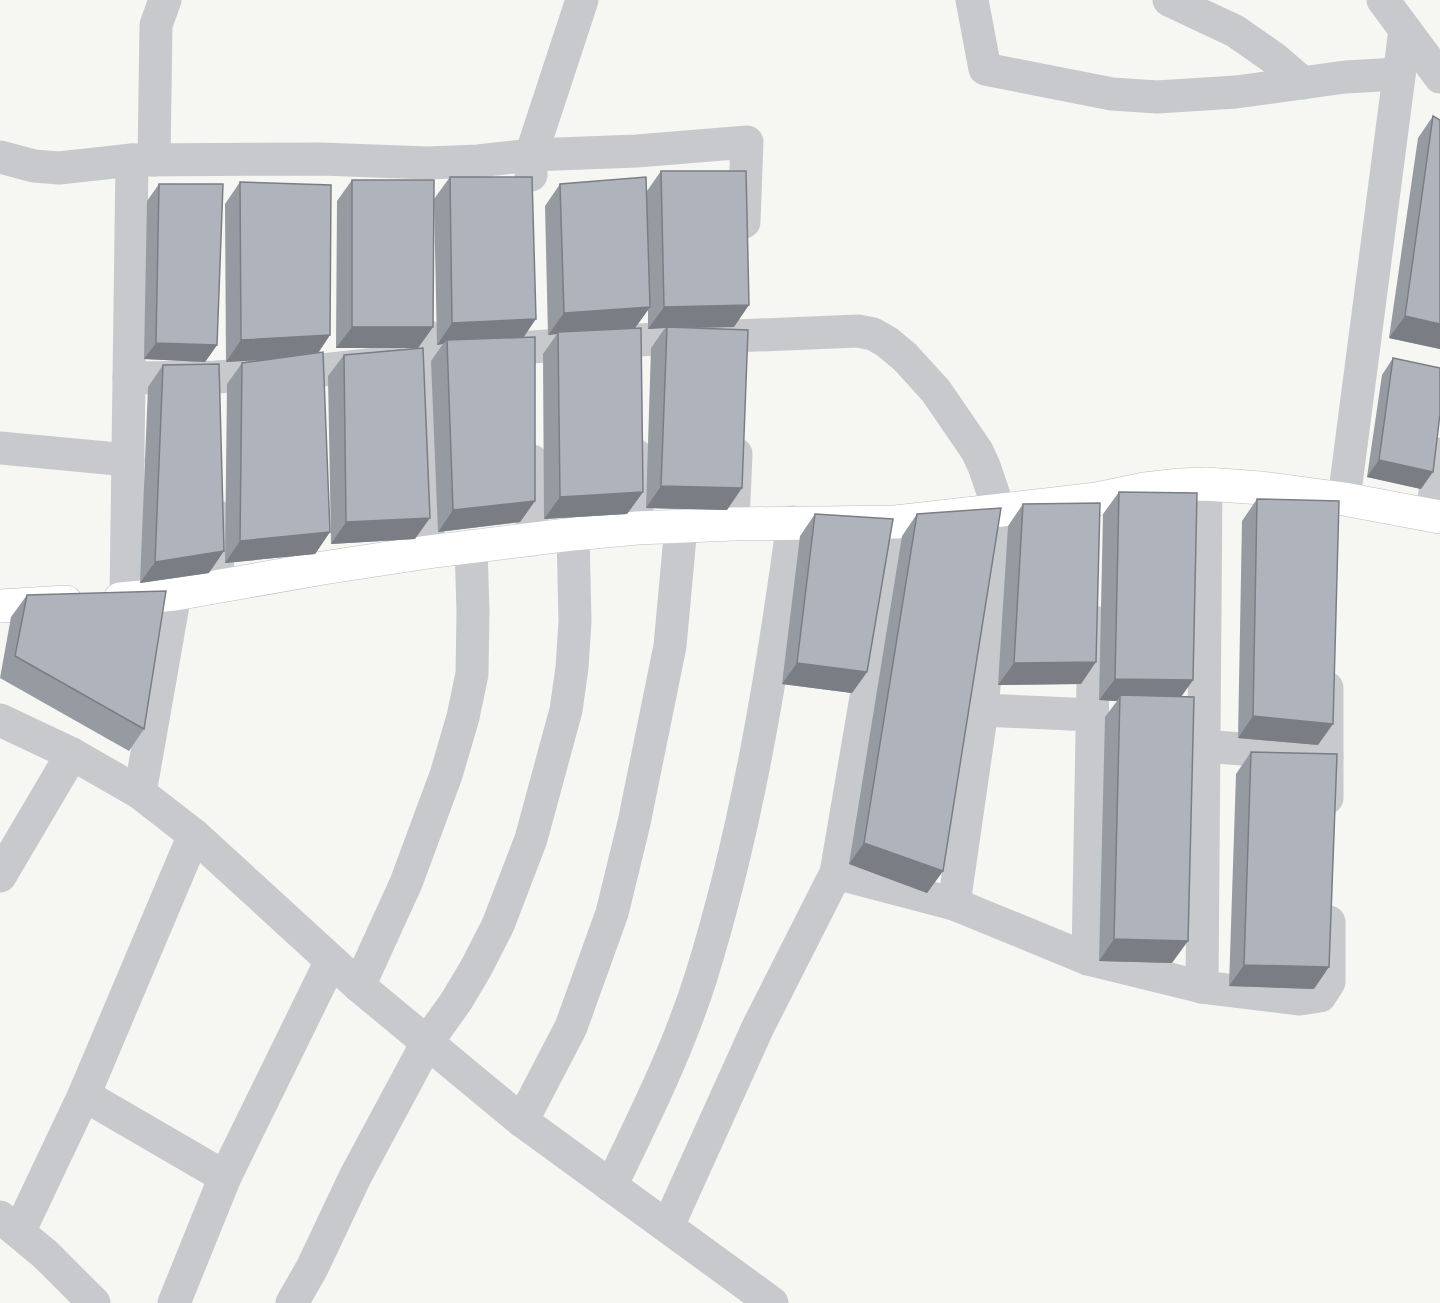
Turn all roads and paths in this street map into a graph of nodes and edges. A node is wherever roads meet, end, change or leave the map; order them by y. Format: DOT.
graph roads {
  1 [pos="165,0"];
  2 [pos="582,0"];
  3 [pos="972,0"];
  4 [pos="1169,0"];
  5 [pos="1383,0"];
  6 [pos="1405,30"];
  7 [pos="1399,74"];
  8 [pos="1440,77"];
  9 [pos="1303,83"];
  10 [pos="531,155"];
  11 [pos="0,157"];
  12 [pos="321,159"];
  13 [pos="143,160"];
  14 [pos="213,160"];
  15 [pos="427,163"];
  16 [pos="213,194"];
  17 [pos="321,194"];
  18 [pos="427,197"];
  19 [pos="531,200"];
  20 [pos="743,256"];
  21 [pos="741,302"];
  22 [pos="428,312"];
  23 [pos="531,313"];
  24 [pos="637,328"];
  25 [pos="215,342"];
  26 [pos="532,347"];
  27 [pos="740,348"];
  28 [pos="322,358"];
  29 [pos="428,358"];
  30 [pos="637,375"];
  31 [pos="216,376"];
  32 [pos="129,378"];
  33 [pos="532,381"];
  34 [pos="322,405"];
  35 [pos="216,411"];
  36 [pos="637,422"];
  37 [pos="532,426"];
  38 [pos="737,430"];
  39 [pos="0,448"];
  40 [pos="1440,454"];
  41 [pos="128,460"];
  42 [pos="217,481"];
  43 [pos="1206,484"];
  44 [pos="1332,506"];
  45 [pos="999,510"];
  46 [pos="1436,516"];
  47 [pos="793,522"];
  48 [pos="896,522"];
  49 [pos="733,524"];
  50 [pos="681,526"];
  51 [pos="637,528"];
  52 [pos="322,533"];
  53 [pos="573,534"];
  54 [pos="532,540"];
  55 [pos="471,546"];
  56 [pos="428,552"];
  57 [pos="323,568"];
  58 [pos="218,586"];
  59 [pos="175,594"];
  60 [pos="1095,595"];
  61 [pos="126,599"];
  62 [pos="0,606"];
  63 [pos="1327,662"];
  64 [pos="982,710"];
  65 [pos="1092,715"];
  66 [pos="0,720"];
  67 [pos="1204,746"];
  68 [pos="72,754"];
  69 [pos="1327,756"];
  70 [pos="140,793"];
  71 [pos="1328,827"];
  72 [pos="194,835"];
  73 [pos="836,873"];
  74 [pos="0,876"];
  75 [pos="1328,887"];
  76 [pos="954,904"];
  77 [pos="1088,959"];
  78 [pos="332,961"];
  79 [pos="359,986"];
  80 [pos="1202,987"];
  81 [pos="428,1041"];
  82 [pos="84,1095"];
  83 [pos="522,1121"];
  84 [pos="225,1177"];
  85 [pos="611,1186"];
  86 [pos="10,1224"];
  87 [pos="668,1226"];
  88 [pos="94,1303"];
  89 [pos="174,1303"];
  90 [pos="292,1303"];
  91 [pos="772,1303"];
  1 -- 13 [label="street"];
  2 -- 10 [label="street"];
  3 -- 9 [label="street"];
  4 -- 9 [label="street"];
  5 -- 6 [label="street"];
  6 -- 7 [label="street"];
  6 -- 8 [label="street"];
  7 -- 9 [label="street"];
  7 -- 44 [label="street"];
  10 -- 15 [label="street"];
  10 -- 19 [label="street"];
  10 -- 20 [label="street"];
  11 -- 13 [label="street"];
  12 -- 14 [label="street"];
  12 -- 15 [label="street"];
  12 -- 17 [label="street"];
  13 -- 14 [label="street"];
  13 -- 32 [label="street"];
  14 -- 16 [label="street"];
  15 -- 18 [label="street"];
  21 -- 27 [label="street"];
  22 -- 29 [label="street"];
  23 -- 26 [label="street"];
  24 -- 26 [label="street"];
  24 -- 27 [label="street"];
  24 -- 30 [label="street"];
  25 -- 31 [label="street"];
  26 -- 29 [label="street"];
  26 -- 33 [label="street"];
  27 -- 45 [label="street"];
  28 -- 29 [label="street"];
  28 -- 31 [label="street"];
  28 -- 34 [label="street"];
  29 -- 56 [label="street"];
  31 -- 32 [label="street"];
  31 -- 35 [label="street"];
  32 -- 41 [label="street"];
  36 -- 51 [label="street"];
  37 -- 54 [label="street"];
  38 -- 49 [label="street"];
  39 -- 41 [label="street"];
  40 -- 46 [label="street"];
  41 -- 61 [label="street"];
  42 -- 58 [label="street"];
  43 -- 44 [label="street"];
  43 -- 45 [label="street"];
  43 -- 67 [label="street"];
  44 -- 46 [label="street"];
  45 -- 48 [label="street"];
  45 -- 64 [label="street"];
  47 -- 48 [label="street"];
  47 -- 49 [label="street"];
  47 -- 85 [label="street"];
  48 -- 73 [label="street"];
  49 -- 50 [label="street"];
  50 -- 51 [label="street"];
  50 -- 83 [label="street"];
  51 -- 53 [label="street"];
  52 -- 57 [label="street"];
  53 -- 54 [label="street"];
  53 -- 81 [label="street"];
  54 -- 55 [label="street"];
  55 -- 56 [label="street"];
  55 -- 79 [label="street"];
  56 -- 57 [label="street"];
  57 -- 58 [label="street"];
  58 -- 59 [label="street"];
  59 -- 61 [label="street"];
  59 -- 70 [label="street"];
  60 -- 65 [label="street"];
  61 -- 62 [label="street"];
  63 -- 69 [label="street"];
  64 -- 65 [label="street"];
  64 -- 76 [label="street"];
  65 -- 77 [label="street"];
  66 -- 68 [label="street"];
  67 -- 69 [label="street"];
  67 -- 80 [label="street"];
  68 -- 70 [label="street"];
  68 -- 74 [label="street"];
  69 -- 71 [label="street"];
  70 -- 72 [label="street"];
  72 -- 78 [label="street"];
  72 -- 82 [label="street"];
  73 -- 76 [label="street"];
  73 -- 87 [label="street"];
  75 -- 80 [label="street"];
  76 -- 77 [label="street"];
  77 -- 80 [label="street"];
  78 -- 79 [label="street"];
  78 -- 84 [label="street"];
  79 -- 81 [label="street"];
  81 -- 83 [label="street"];
  81 -- 90 [label="street"];
  82 -- 84 [label="street"];
  82 -- 86 [label="street"];
  83 -- 85 [label="street"];
  84 -- 89 [label="street"];
  85 -- 87 [label="street"];
  86 -- 88 [label="street"];
  87 -- 91 [label="street"];
}
